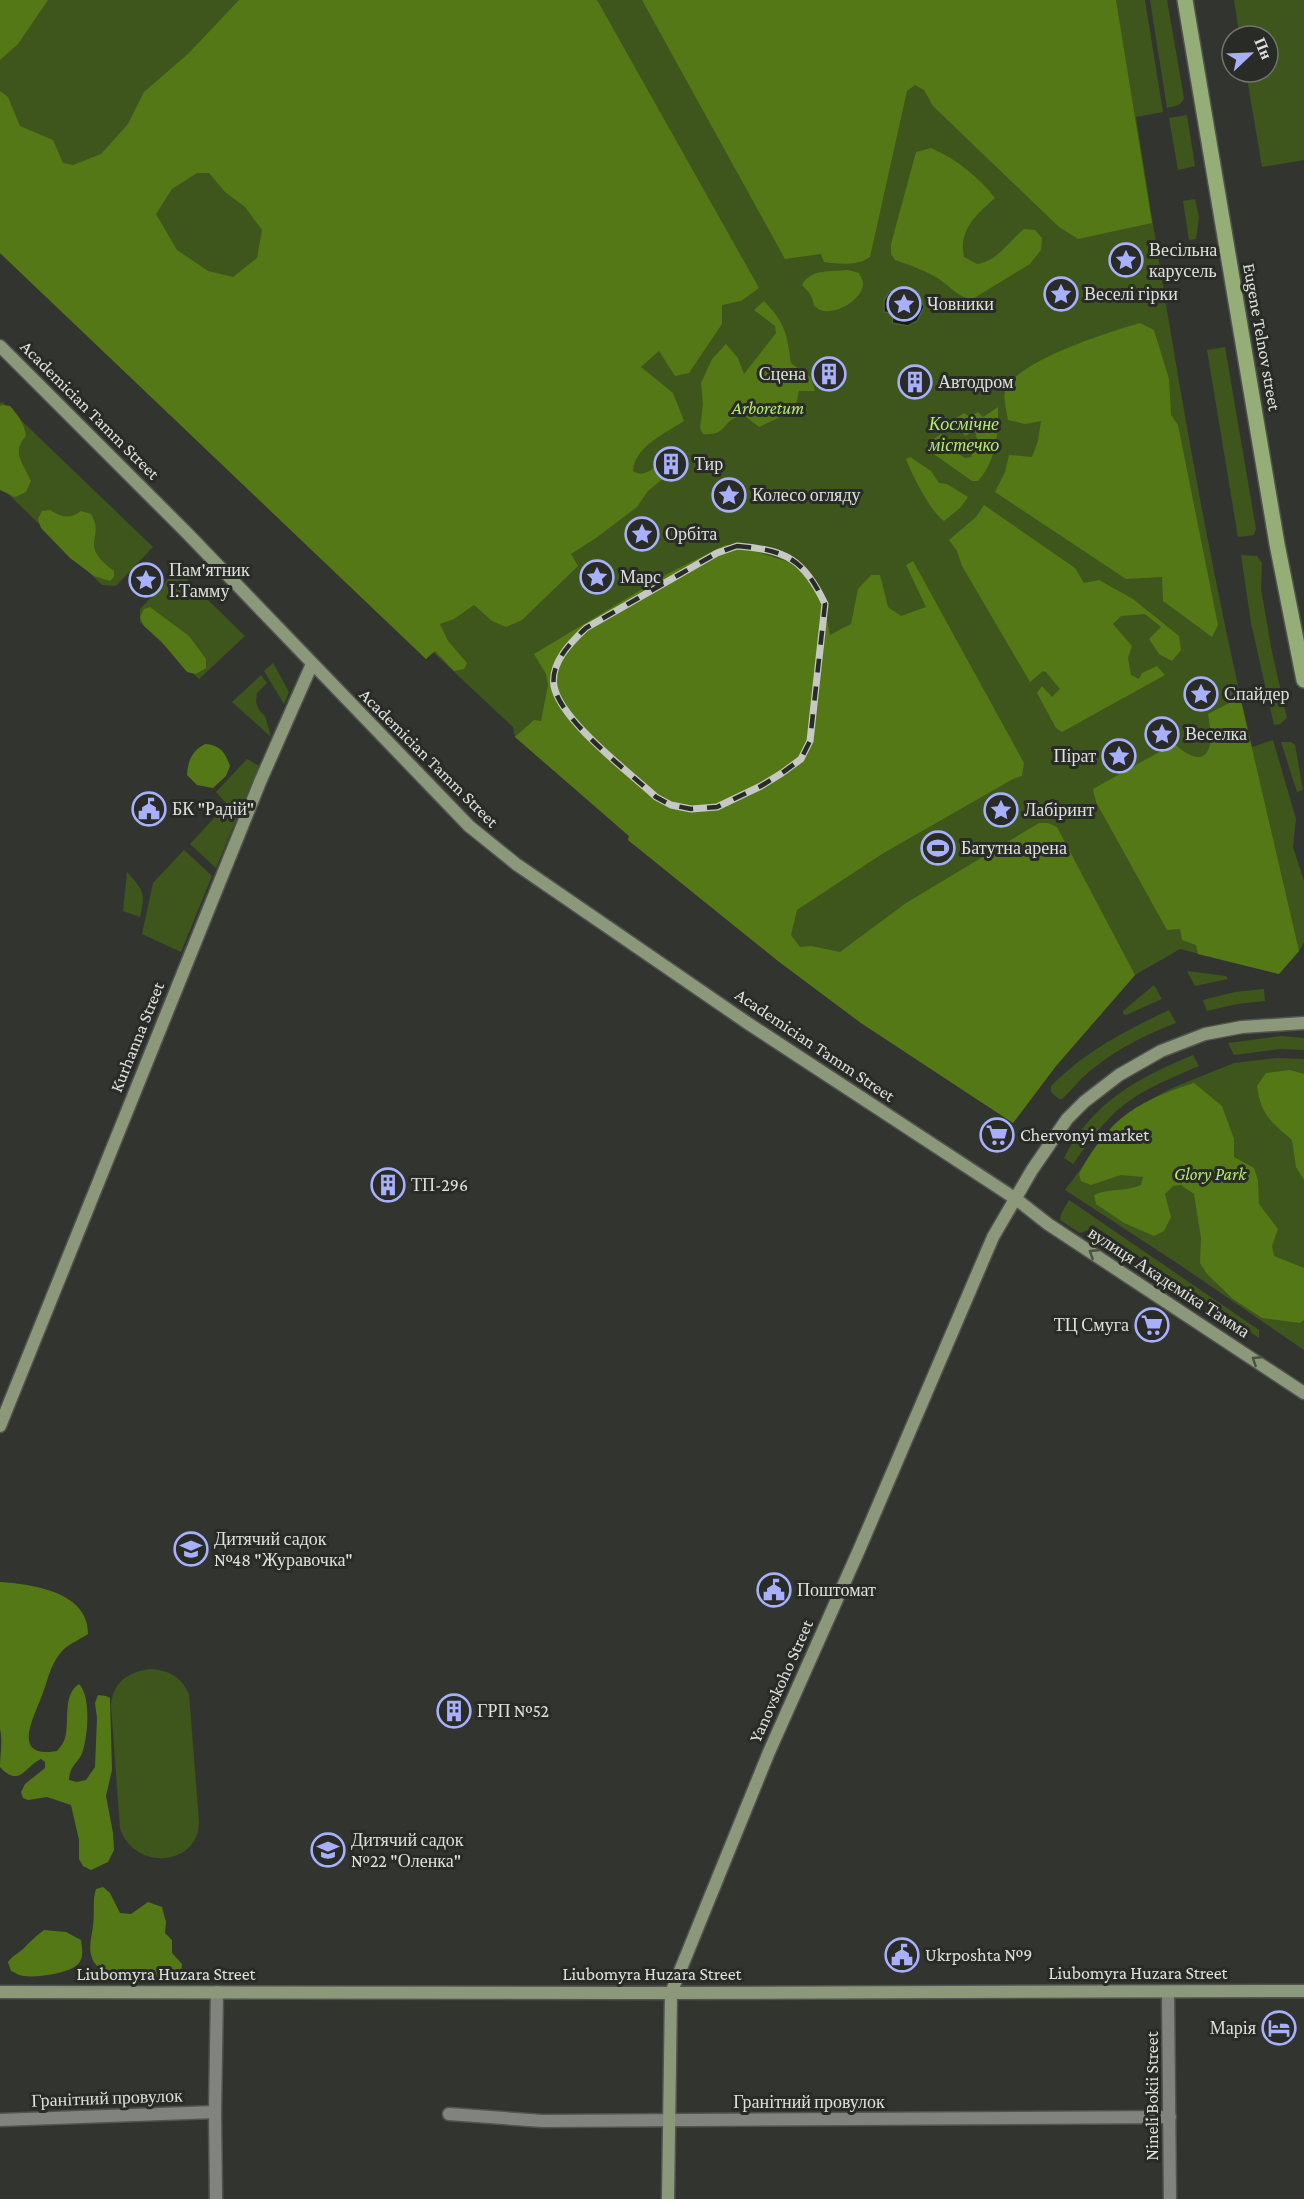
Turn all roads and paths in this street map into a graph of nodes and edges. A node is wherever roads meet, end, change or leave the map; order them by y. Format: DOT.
graph roads {
  1 [pos="1185,0"];
  2 [pos="0,346"];
  3 [pos="312,664"];
  4 [pos="1304,680"];
  5 [pos="1304,1023"];
  6 [pos="1016,1199"];
  7 [pos="1304,1393"];
  8 [pos="0,1426"];
  9 [pos="1304,1991"];
  10 [pos="0,1992"];
  11 [pos="217,1992"];
  12 [pos="1168,1992"];
  13 [pos="671,1993"];
  14 [pos="214,2112"];
  15 [pos="449,2114"];
  16 [pos="1170,2117"];
  17 [pos="0,2120"];
  18 [pos="669,2121"];
  19 [pos="216,2199"];
  20 [pos="668,2199"];
  21 [pos="1170,2199"];
  1 -- 4 [label="main road, Eugene Telnov street"];
  2 -- 3 [label="main road, Academician Tamm Street"];
  3 -- 6 [label="main road, Academician Tamm Street"];
  3 -- 8 [label="main road, Kurhanna Street"];
  5 -- 6 [label="main road, Yanovskoho Street"];
  7 -- 6 [label="main road, вулиця Академіка Тамма, one-way"];
  6 -- 13 [label="main road, Yanovskoho Street"];
  9 -- 12 [label="main road, Liubomyra Huzara Street"];
  10 -- 11 [label="main road, Liubomyra Huzara Street"];
  11 -- 13 [label="main road, Liubomyra Huzara Street"];
  11 -- 14 [label="street"];
  12 -- 13 [label="main road, Liubomyra Huzara Street"];
  12 -- 16 [label="street, Nineli Bokii Street"];
  13 -- 18 [label="main road, Yanovskoho Street"];
  14 -- 17 [label="street, Гранітний провулок"];
  14 -- 19 [label="street"];
  15 -- 18 [label="street, Гранітний провулок"];
  16 -- 18 [label="street, Гранітний провулок"];
  16 -- 21 [label="street, Nineli Bokii Street"];
  18 -- 20 [label="main road, Yanovskoho Street"];
}
